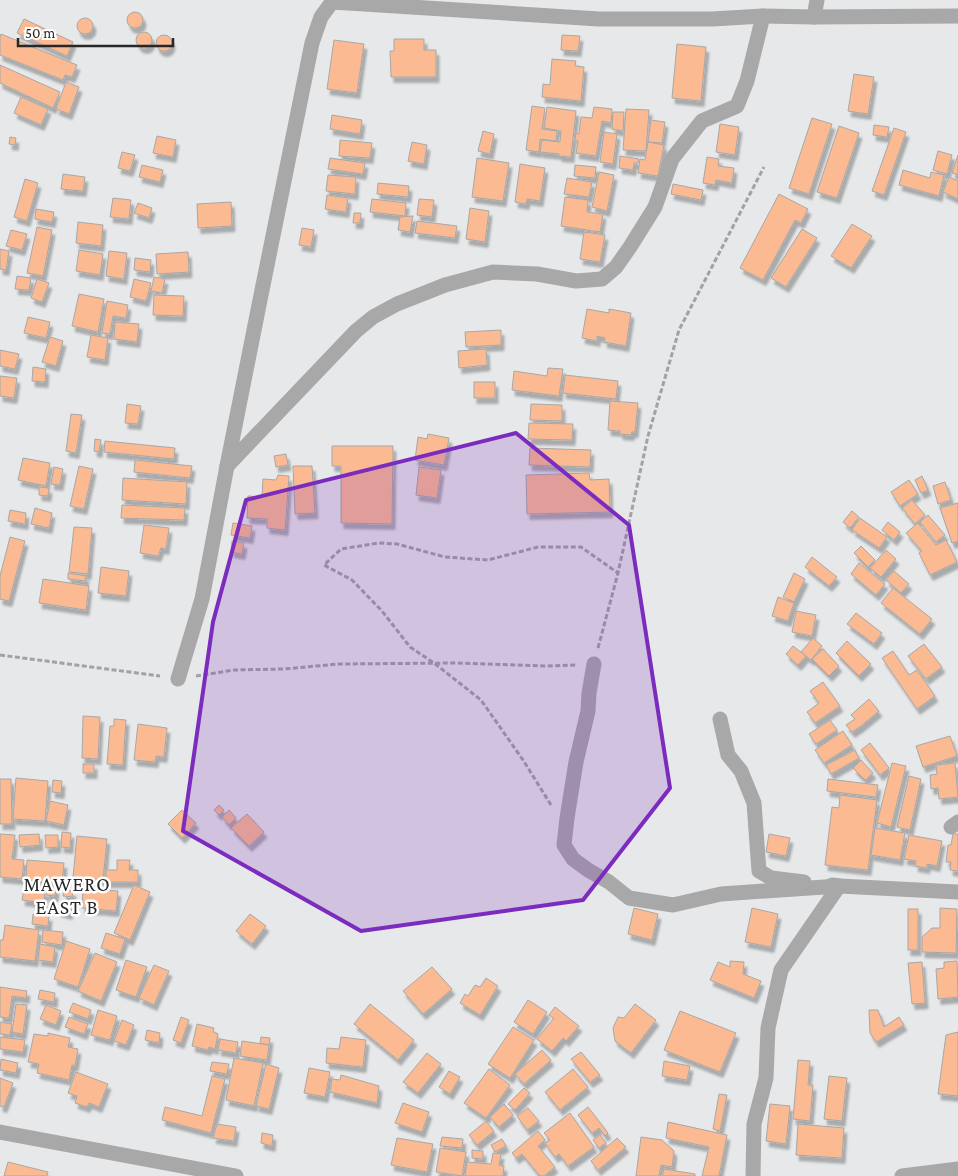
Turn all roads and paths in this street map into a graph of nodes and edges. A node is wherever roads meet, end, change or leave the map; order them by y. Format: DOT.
graph roads {
  1 [pos="817,0"];
  2 [pos="763,16"];
  3 [pos="958,16"];
  4 [pos="814,18"];
  5 [pos="764,167"];
  6 [pos="227,466"];
  7 [pos="618,573"];
  8 [pos="0,655"];
  9 [pos="434,663"];
  10 [pos="594,664"];
  11 [pos="178,679"];
  12 [pos="720,719"];
  13 [pos="567,818"];
  14 [pos="839,886"];
  15 [pos="958,892"];
  16 [pos="0,1132"];
  17 [pos="958,1169"];
  18 [pos="236,1176"];
  19 [pos="754,1176"];
  20 [pos="902,1176"];
  1 -- 4 [label="street"];
  2 -- 4 [label="street"];
  2 -- 6 [label="street"];
  2 -- 6 [label="street"];
  3 -- 4 [label="street"];
  5 -- 7 [label="path"];
  6 -- 11 [label="street"];
  7 -- 9 [label="path"];
  7 -- 10 [label="path"];
  8 -- 11 [label="path"];
  9 -- 10 [label="path"];
  9 -- 11 [label="path"];
  9 -- 13 [label="path"];
  10 -- 13 [label="street"];
  12 -- 14 [label="street"];
  13 -- 14 [label="street"];
  14 -- 15 [label="street"];
  14 -- 19 [label="street"];
  16 -- 18 [label="street"];
  17 -- 20 [label="street"];
}
